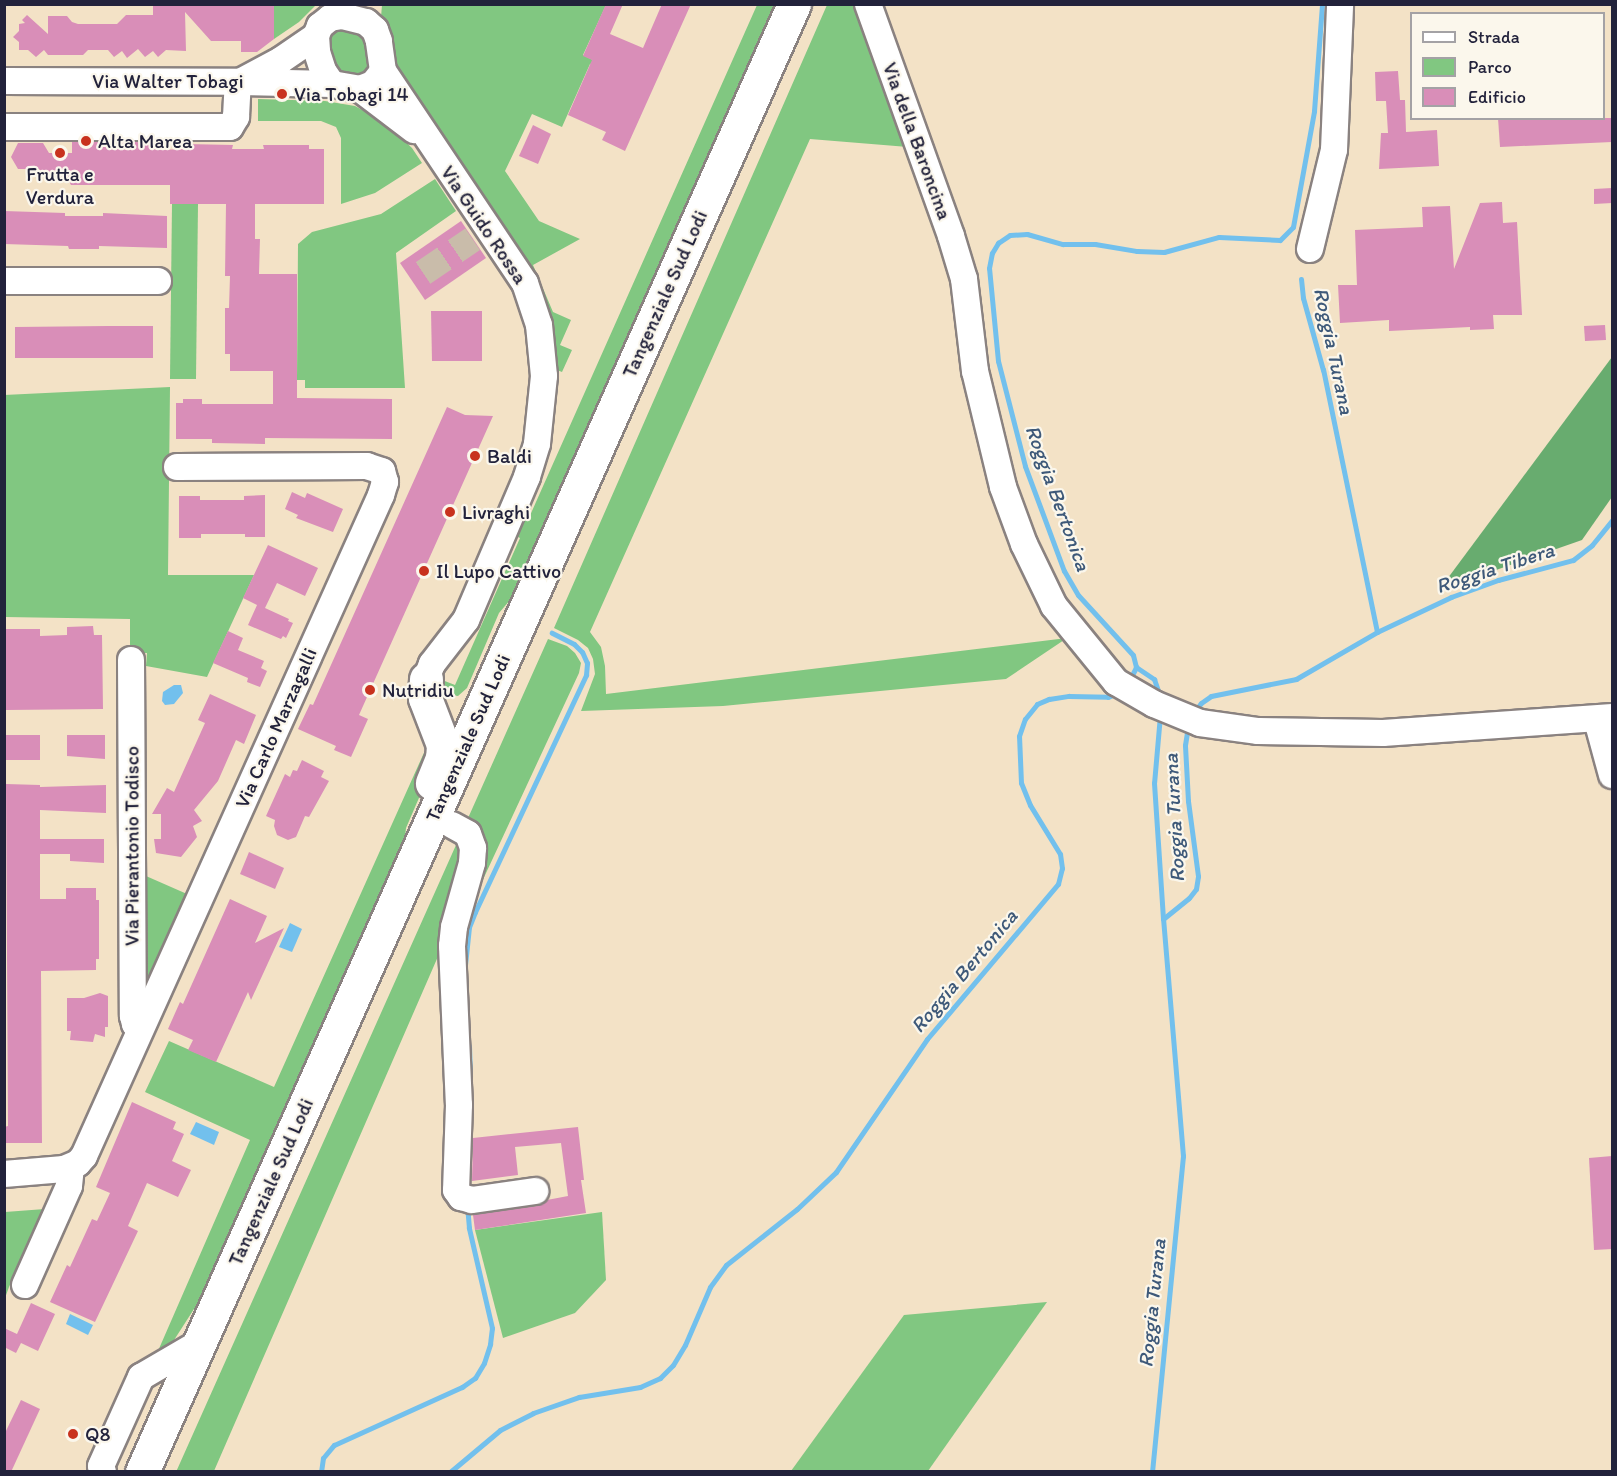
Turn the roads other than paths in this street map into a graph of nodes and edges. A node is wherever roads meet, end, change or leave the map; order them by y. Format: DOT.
graph roads {
  1 [pos="373,4"];
  2 [pos="794,4"];
  3 [pos="815,4"];
  4 [pos="868,4"];
  5 [pos="1340,4"];
  6 [pos="327,20"];
  7 [pos="375,30"];
  8 [pos="382,71"];
  9 [pos="4,81"];
  10 [pos="239,82"];
  11 [pos="332,84"];
  12 [pos="360,88"];
  13 [pos="4,127"];
  14 [pos="429,142"];
  15 [pos="1310,249"];
  16 [pos="4,281"];
  17 [pos="158,281"];
  18 [pos="177,467"];
  19 [pos="531,597"];
  20 [pos="131,660"];
  21 [pos="426,679"];
  22 [pos="1605,718"];
  23 [pos="1612,775"];
  24 [pos="452,825"];
  25 [pos="416,856"];
  26 [pos="141,1028"];
  27 [pos="71,1167"];
  28 [pos="4,1174"];
  29 [pos="535,1191"];
  30 [pos="25,1285"];
  31 [pos="199,1343"];
  32 [pos="103,1472"];
  33 [pos="142,1472"];
  34 [pos="164,1472"];
  1 -- 7 [label="street"];
  2 -- 19 [label="highway, Tangenziale Sud Lodi"];
  3 -- 24 [label="highway, Tangenziale Sud Lodi"];
  4 -- 22 [label="street, Via della Baroncina"];
  5 -- 15 [label="street"];
  6 -- 7 [label="street"];
  6 -- 10 [label="street"];
  6 -- 11 [label="street"];
  7 -- 8 [label="street"];
  8 -- 12 [label="street"];
  8 -- 14 [label="street, Via Guido Rossa"];
  9 -- 10 [label="street, Via Walter Tobagi"];
  10 -- 11 [label="street, Via Walter Tobagi"];
  10 -- 13 [label="street"];
  11 -- 12 [label="street"];
  12 -- 14 [label="street, Via Guido Rossa"];
  14 -- 21 [label="street, Via Guido Rossa"];
  16 -- 17 [label="street"];
  18 -- 26 [label="street, Via Carlo Marzagalli"];
  19 -- 21 [label="highway"];
  19 -- 25 [label="highway, Tangenziale Sud Lodi"];
  20 -- 26 [label="street, Via Pierantonio Todisco"];
  21 -- 25 [label="highway"];
  22 -- 23 [label="street"];
  24 -- 29 [label="street"];
  24 -- 34 [label="highway, Tangenziale Sud Lodi"];
  25 -- 31 [label="highway, Tangenziale Sud Lodi"];
  26 -- 27 [label="street, Via Carlo Marzagalli"];
  27 -- 28 [label="street"];
  27 -- 30 [label="street"];
  31 -- 32 [label="street"];
  31 -- 33 [label="highway, Tangenziale Sud Lodi"];
}
